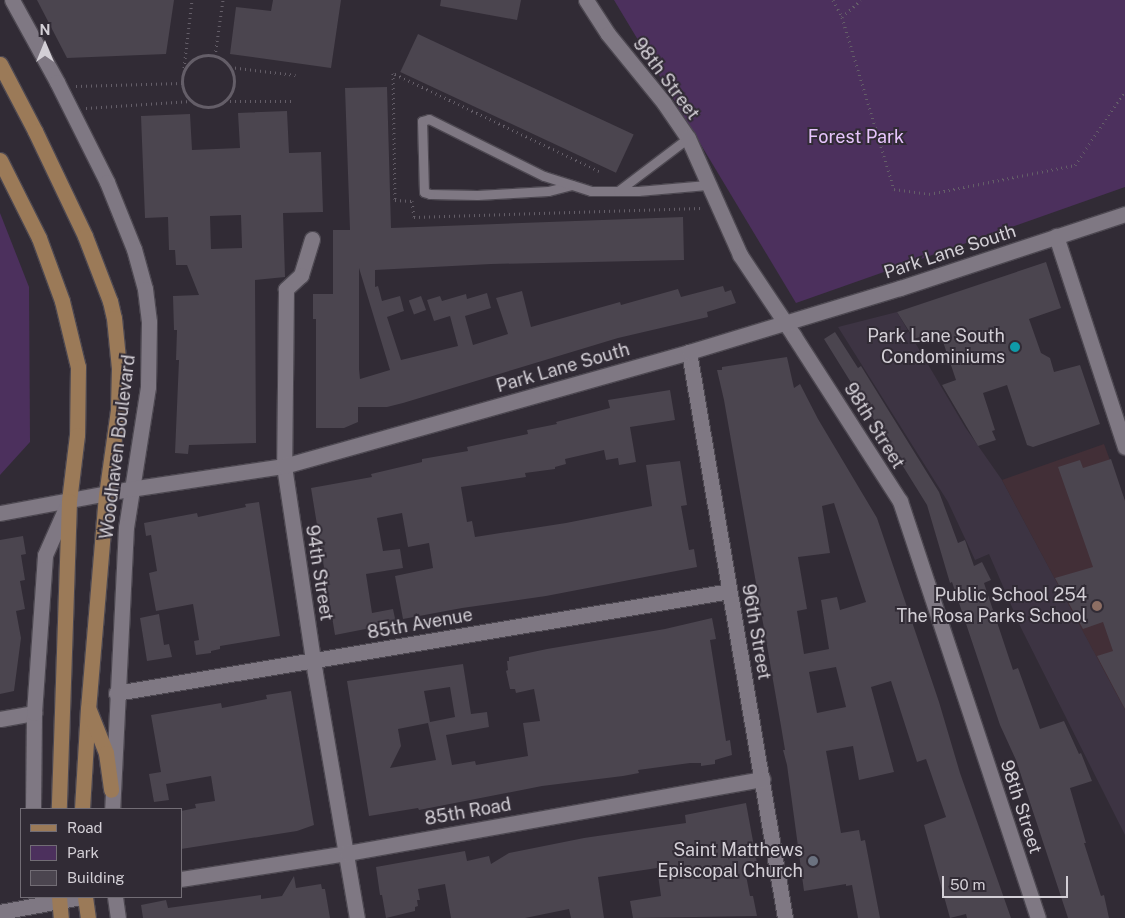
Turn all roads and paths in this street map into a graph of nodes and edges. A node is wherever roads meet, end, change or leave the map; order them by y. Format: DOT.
graph roads {
  1 [pos="12,0"];
  2 [pos="192,0"];
  3 [pos="223,0"];
  4 [pos="586,0"];
  5 [pos="833,0"];
  6 [pos="861,0"];
  7 [pos="842,17"];
  8 [pos="215,56"];
  9 [pos="0,64"];
  10 [pos="229,66"];
  11 [pos="184,71"];
  12 [pos="296,75"];
  13 [pos="182,83"];
  14 [pos="73,86"];
  15 [pos="1125,91"];
  16 [pos="191,101"];
  17 [pos="224,101"];
  18 [pos="295,101"];
  19 [pos="83,108"];
  20 [pos="688,138"];
  21 [pos="0,160"];
  22 [pos="572,185"];
  23 [pos="707,185"];
  24 [pos="617,191"];
  25 [pos="1124,216"];
  26 [pos="1056,236"];
  27 [pos="312,239"];
  28 [pos="786,323"];
  29 [pos="689,352"];
  30 [pos="1125,447"];
  31 [pos="284,466"];
  32 [pos="130,489"];
  33 [pos="106,495"];
  34 [pos="69,501"];
  35 [pos="0,513"];
  36 [pos="730,591"];
  37 [pos="313,661"];
  38 [pos="116,693"];
  39 [pos="88,708"];
  40 [pos="34,713"];
  41 [pos="0,719"];
  42 [pos="762,779"];
  43 [pos="111,790"];
  44 [pos="33,808"];
  45 [pos="59,808"];
  46 [pos="82,808"];
  47 [pos="112,808"];
  48 [pos="346,853"];
  49 [pos="182,879"];
  50 [pos="85,898"];
  51 [pos="115,898"];
  52 [pos="59,899"];
  53 [pos="32,907"];
  54 [pos="0,912"];
  55 [pos="61,918"];
  56 [pos="88,918"];
  57 [pos="118,918"];
  58 [pos="357,918"];
  59 [pos="785,918"];
  60 [pos="1038,918"];
  1 -- 32 [label="street, Woodhaven Boulevard"];
  2 -- 11 [label="path"];
  3 -- 8 [label="path"];
  4 -- 20 [label="street, 98th Street"];
  5 -- 7 [label="path"];
  6 -- 7 [label="path"];
  7 -- 15 [label="path"];
  8 -- 10 [label="path"];
  8 -- 11 [label="path"];
  9 -- 33 [label="main road, Woodhaven Boulevard"];
  10 -- 12 [label="path"];
  10 -- 17 [label="path"];
  11 -- 13 [label="path"];
  13 -- 14 [label="path"];
  13 -- 16 [label="path"];
  16 -- 17 [label="path"];
  16 -- 19 [label="path"];
  17 -- 18 [label="path"];
  20 -- 23 [label="street, 98th Street"];
  20 -- 24 [label="lane"];
  21 -- 34 [label="main road"];
  22 -- 22 [label="lane"];
  22 -- 24 [label="lane"];
  23 -- 24 [label="lane"];
  23 -- 28 [label="street, 98th Street"];
  25 -- 26 [label="street, Park Lane South"];
  26 -- 28 [label="street, Park Lane South"];
  26 -- 30 [label="street"];
  27 -- 31 [label="street, 94th Street"];
  28 -- 29 [label="street, Park Lane South"];
  28 -- 60 [label="street, 98th Street"];
  29 -- 31 [label="street, Park Lane South"];
  29 -- 36 [label="street, 96th Street"];
  31 -- 32 [label="street, Park Lane South"];
  31 -- 37 [label="street, 94th Street"];
  32 -- 33 [label="street, Park Lane South"];
  32 -- 38 [label="street, Woodhaven Boulevard"];
  33 -- 34 [label="street, Park Lane South"];
  33 -- 39 [label="main road, Woodhaven Boulevard"];
  34 -- 35 [label="street, Park Lane South"];
  34 -- 40 [label="street"];
  34 -- 45 [label="main road"];
  36 -- 37 [label="street, 85th Avenue"];
  36 -- 42 [label="street, 96th Street"];
  37 -- 38 [label="street, 85th Avenue"];
  37 -- 48 [label="street, 94th Street"];
  38 -- 43 [label="street, Woodhaven Boulevard"];
  39 -- 43 [label="main road"];
  39 -- 46 [label="main road, Woodhaven Boulevard"];
  40 -- 41 [label="street"];
  40 -- 44 [label="street"];
  42 -- 48 [label="street, 85th Road"];
  42 -- 59 [label="street, 96th Street"];
  43 -- 47 [label="street, Woodhaven Boulevard"];
  48 -- 49 [label="street, 85th Road"];
  48 -- 58 [label="street, 94th Street"];
  50 -- 56 [label="main road"];
  51 -- 57 [label="street"];
  52 -- 53 [label="street"];
  52 -- 55 [label="main road"];
  53 -- 54 [label="street"];
}
